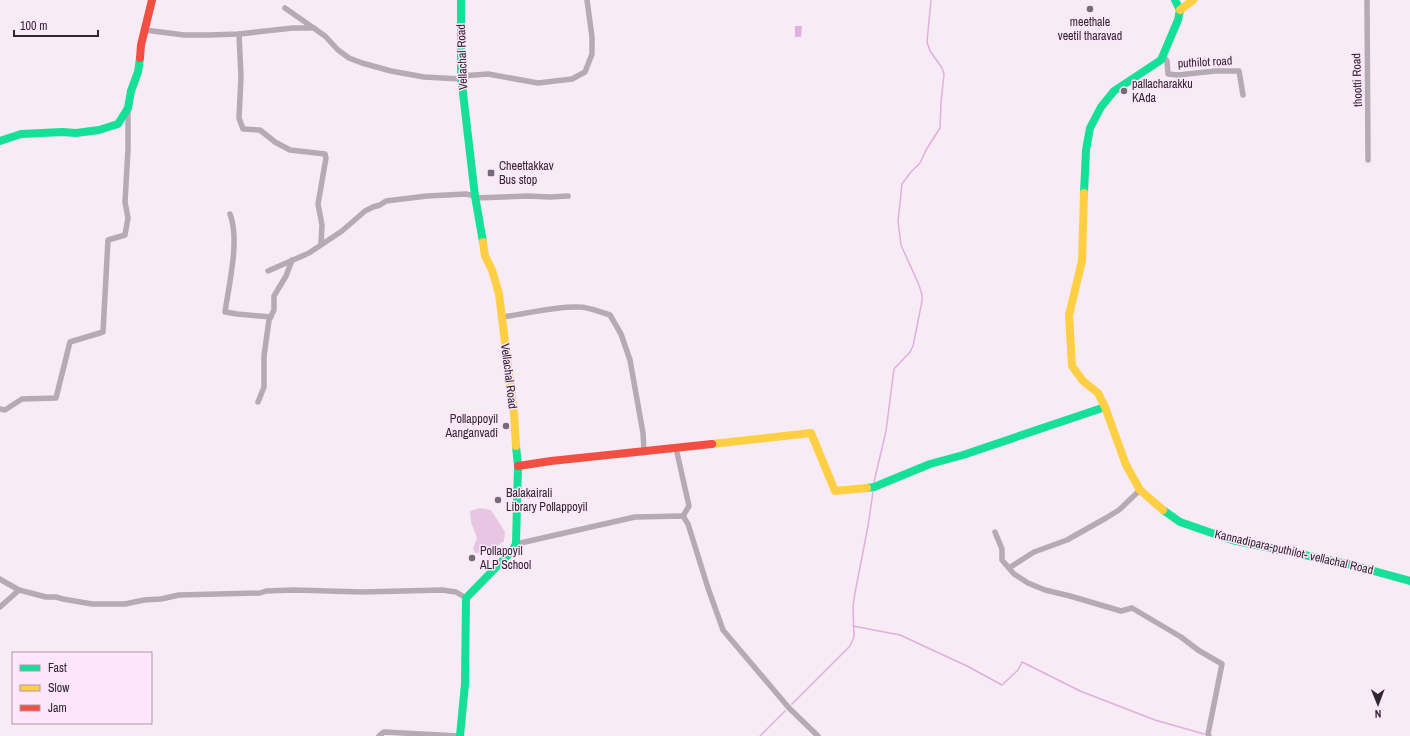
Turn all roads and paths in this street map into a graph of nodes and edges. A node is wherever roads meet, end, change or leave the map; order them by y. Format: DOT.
graph roads {
  1 [pos="152,0"];
  2 [pos="460,0"];
  3 [pos="588,0"];
  4 [pos="1175,0"];
  5 [pos="1194,0"];
  6 [pos="1367,0"];
  7 [pos="285,8"];
  8 [pos="1180,10"];
  9 [pos="314,28"];
  10 [pos="145,30"];
  11 [pos="239,34"];
  12 [pos="1163,56"];
  13 [pos="461,77"];
  14 [pos="1243,95"];
  15 [pos="128,108"];
  16 [pos="0,141"];
  17 [pos="1368,160"];
  18 [pos="568,196"];
  19 [pos="475,197"];
  20 [pos="230,214"];
  21 [pos="321,244"];
  22 [pos="292,260"];
  23 [pos="268,271"];
  24 [pos="271,317"];
  25 [pos="502,317"];
  26 [pos="258,402"];
  27 [pos="1105,407"];
  28 [pos="0,409"];
  29 [pos="676,448"];
  30 [pos="644,451"];
  31 [pos="518,466"];
  32 [pos="1140,490"];
  33 [pos="683,516"];
  34 [pos="995,532"];
  35 [pos="516,544"];
  36 [pos="1009,568"];
  37 [pos="0,579"];
  38 [pos="1410,582"];
  39 [pos="19,590"];
  40 [pos="466,598"];
  41 [pos="0,607"];
  42 [pos="379,736"];
  43 [pos="459,736"];
  44 [pos="818,736"];
  45 [pos="1209,736"];
  1 -- 10 [label="street"];
  2 -- 13 [label="street, Vellachal Road"];
  3 -- 13 [label="street"];
  4 -- 8 [label="street"];
  5 -- 8 [label="street"];
  6 -- 17 [label="street, thootti Road"];
  7 -- 9 [label="street"];
  8 -- 12 [label="street, Kannadipara-puthilot- vellachal Road"];
  9 -- 11 [label="street"];
  9 -- 13 [label="street"];
  10 -- 11 [label="street"];
  10 -- 15 [label="street"];
  11 -- 21 [label="street"];
  12 -- 14 [label="street, puthilot road"];
  12 -- 27 [label="street, Kannadipara-puthilot- vellachal Road"];
  13 -- 19 [label="street, Vellachal Road"];
  15 -- 16 [label="street"];
  15 -- 28 [label="street"];
  18 -- 19 [label="street"];
  19 -- 21 [label="street"];
  19 -- 25 [label="street, Vellachal Road"];
  20 -- 24 [label="street"];
  21 -- 22 [label="street"];
  22 -- 23 [label="street"];
  22 -- 24 [label="street"];
  24 -- 26 [label="street"];
  25 -- 30 [label="street"];
  25 -- 31 [label="street, Vellachal Road"];
  27 -- 29 [label="street"];
  27 -- 32 [label="street, Kannadipara-puthilot- vellachal Road"];
  29 -- 30 [label="street"];
  29 -- 33 [label="street"];
  30 -- 31 [label="street"];
  31 -- 35 [label="street, Vellachal Road"];
  32 -- 36 [label="street"];
  32 -- 38 [label="street, Kannadipara-puthilot- vellachal Road"];
  33 -- 35 [label="street"];
  33 -- 44 [label="street"];
  34 -- 36 [label="street"];
  35 -- 40 [label="street"];
  36 -- 45 [label="street"];
  37 -- 39 [label="street"];
  39 -- 40 [label="street"];
  39 -- 41 [label="street"];
  40 -- 43 [label="street"];
  42 -- 43 [label="street"];
}
